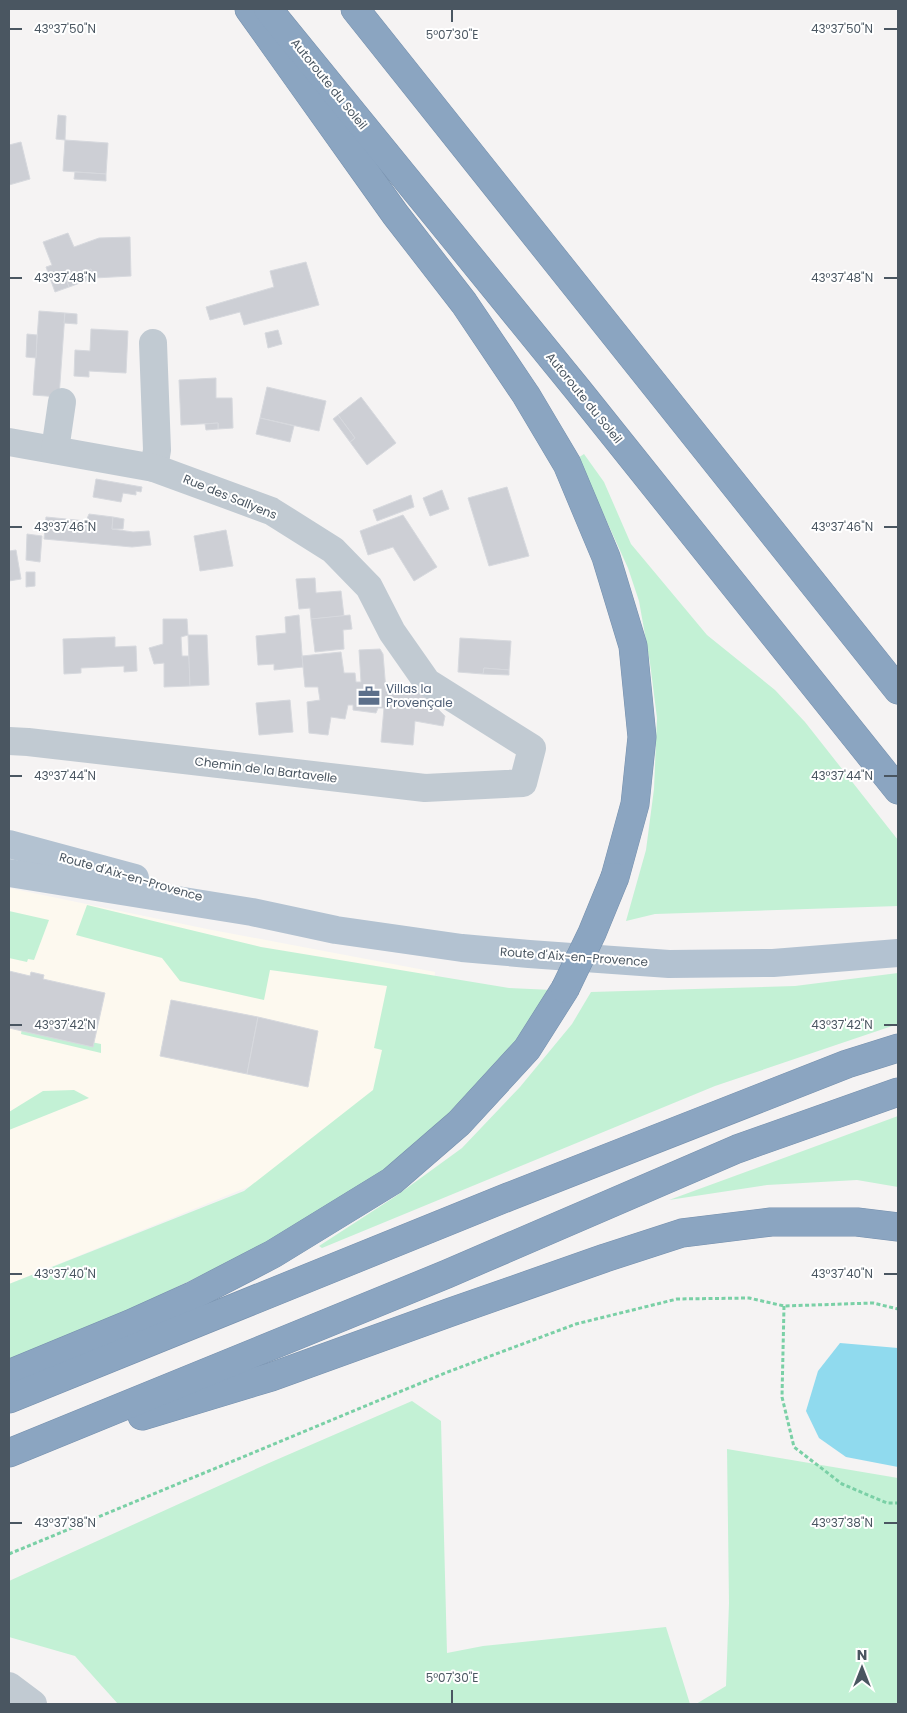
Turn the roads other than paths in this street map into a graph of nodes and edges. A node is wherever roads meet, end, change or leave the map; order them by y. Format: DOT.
graph roads {
  1 [pos="249,9"];
  2 [pos="268,9"];
  3 [pos="355,9"];
  4 [pos="153,343"];
  5 [pos="62,402"];
  6 [pos="9,442"];
  7 [pos="56,450"];
  8 [pos="154,468"];
  9 [pos="898,690"];
  10 [pos="9,741"];
  11 [pos="523,783"];
  12 [pos="898,790"];
  13 [pos="9,844"];
  14 [pos="9,873"];
  15 [pos="252,912"];
  16 [pos="898,953"];
  17 [pos="898,1048"];
  18 [pos="898,1092"];
  19 [pos="898,1227"];
  20 [pos="9,1376"];
  21 [pos="21,1394"];
  22 [pos="9,1454"];
  23 [pos="9,1686"];
  24 [pos="33,1704"];
  1 -- 20 [label="highway, bridge"];
  2 -- 12 [label="highway, Autoroute du Soleil"];
  3 -- 9 [label="highway"];
  4 -- 8 [label="street"];
  5 -- 7 [label="street"];
  6 -- 7 [label="street, Rue des Sallyens"];
  7 -- 8 [label="street, Rue des Sallyens"];
  8 -- 11 [label="street, Rue des Sallyens"];
  10 -- 11 [label="street, Chemin de la Bartavelle"];
  13 -- 15 [label="main road, Route d'Aix-en-Provence"];
  14 -- 15 [label="main road, Route d'Aix-en-Provence"];
  15 -- 16 [label="main road, Route d'Aix-en-Provence"];
  17 -- 21 [label="highway"];
  18 -- 22 [label="highway"];
  19 -- 22 [label="highway"];
  23 -- 24 [label="street"];
}
